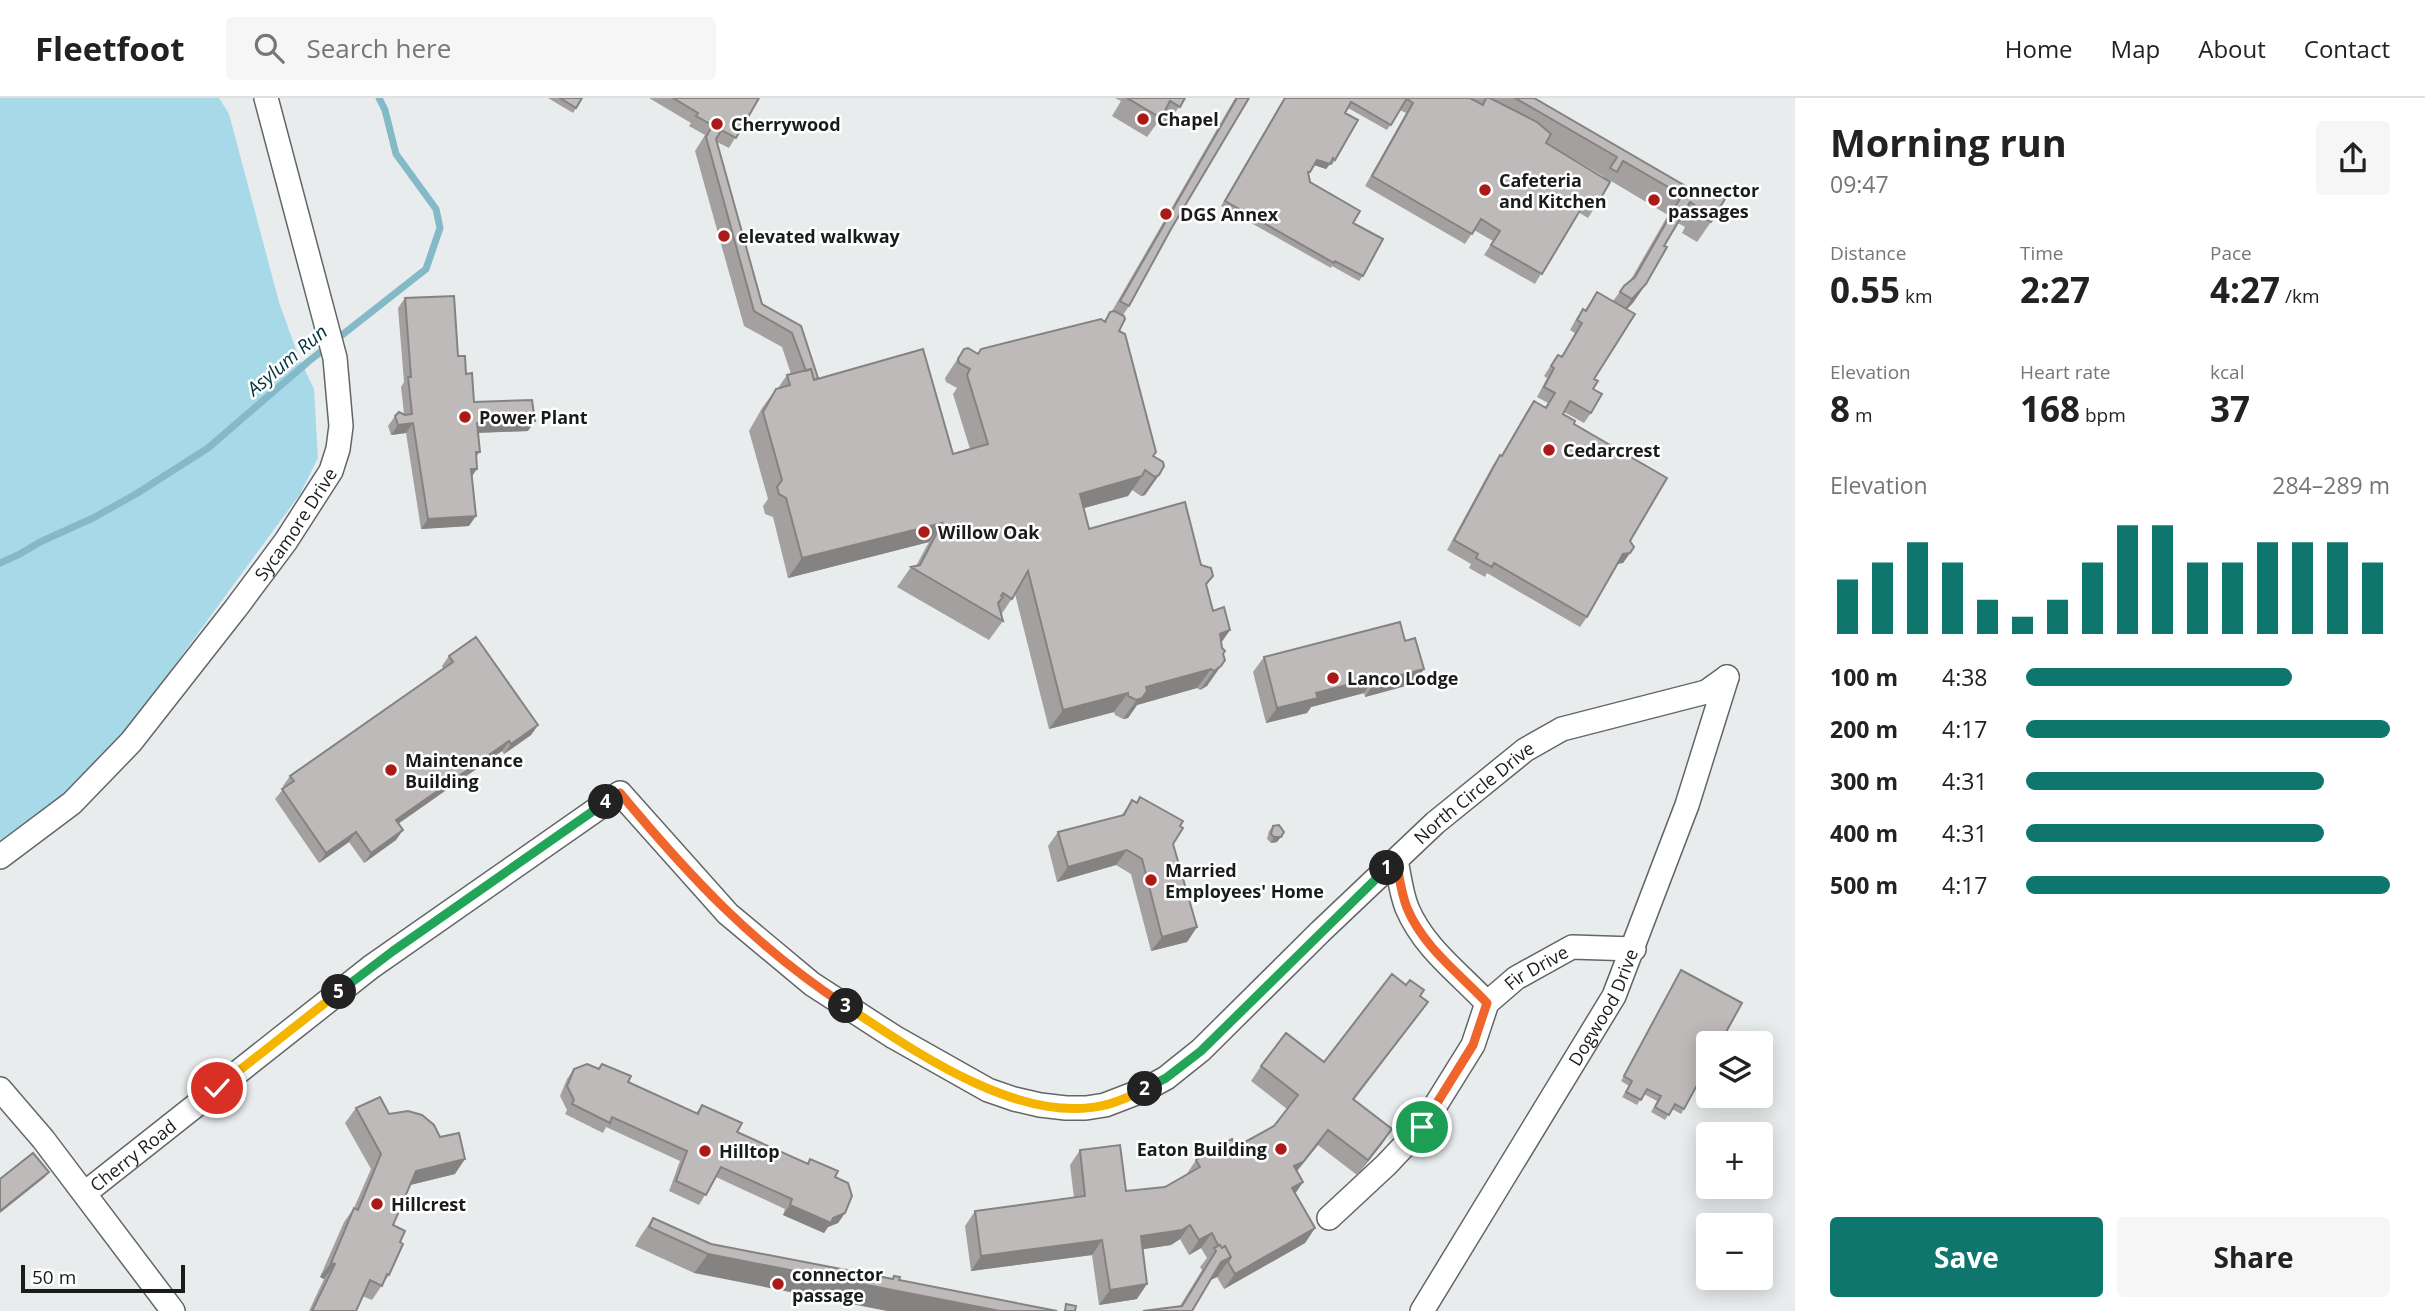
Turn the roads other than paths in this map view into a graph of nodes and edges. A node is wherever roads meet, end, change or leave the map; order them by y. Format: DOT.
graph roads {
  1 [pos="266,98"];
  2 [pos="1727,677"];
  3 [pos="620,793"];
  4 [pos="0,857"];
  5 [pos="1396,860"];
  6 [pos="1634,948"];
  7 [pos="1487,1003"];
  8 [pos="0,1089"];
  9 [pos="85,1193"];
  10 [pos="1329,1218"];
  11 [pos="173,1311"];
  12 [pos="1422,1311"];
  1 -- 4 [label="street, Sycamore Drive"];
  2 -- 5 [label="street, North Circle Drive"];
  2 -- 6 [label="street, Dogwood Drive"];
  3 -- 5 [label="street, North Circle Drive"];
  3 -- 9 [label="street, Cherry Road"];
  5 -- 7 [label="street, Fir Drive"];
  6 -- 7 [label="street, Fir Drive"];
  6 -- 12 [label="street, Dogwood Drive"];
  7 -- 10 [label="street, Fir Drive"];
  8 -- 9 [label="street"];
  9 -- 11 [label="street"];
}
